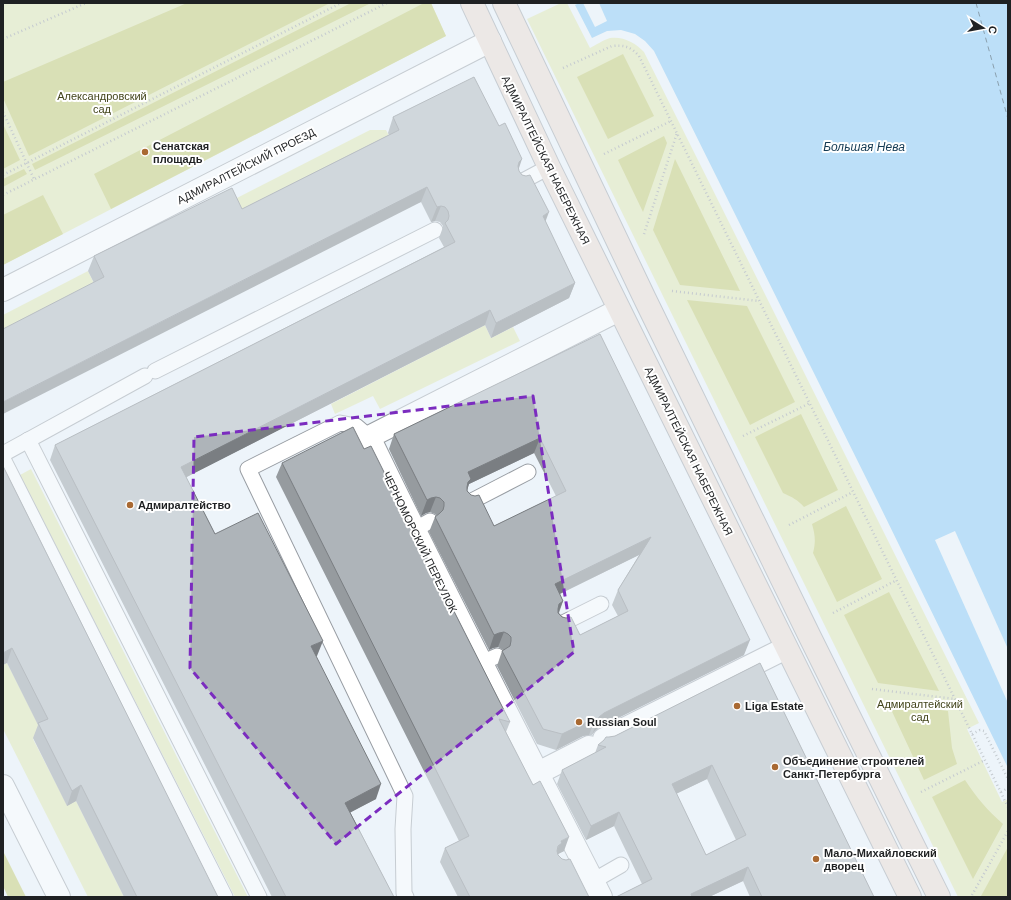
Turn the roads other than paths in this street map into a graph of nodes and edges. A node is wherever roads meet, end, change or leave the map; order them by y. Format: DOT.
graph roads {
  1 [pos="472,3"];
  2 [pos="504,3"];
  3 [pos="490,41"];
  4 [pos="549,167"];
  5 [pos="521,182"];
  6 [pos="435,230"];
  7 [pos="3,290"];
  8 [pos="619,310"];
  9 [pos="369,438"];
  10 [pos="28,440"];
  11 [pos="3,454"];
  12 [pos="3,459"];
  13 [pos="528,472"];
  14 [pos="470,502"];
  15 [pos="601,604"];
  16 [pos="561,624"];
  17 [pos="786,648"];
  18 [pos="538,773"];
  19 [pos="3,786"];
  20 [pos="621,865"];
  21 [pos="597,889"];
  22 [pos="59,897"];
  23 [pos="225,897"];
  24 [pos="259,897"];
  25 [pos="406,897"];
  26 [pos="910,897"];
  27 [pos="939,897"];
  1 -- 3 [label="main road, АДМИРАЛТЕЙСКАЯ НАБЕРЕЖНАЯ"];
  2 -- 27 [label="main road"];
  3 -- 4 [label="main road, АДМИРАЛТЕЙСКАЯ НАБЕРЕЖНАЯ"];
  3 -- 7 [label="street, АДМИРАЛТЕЙСКИЙ ПРОЕЗД"];
  4 -- 5 [label="lane"];
  4 -- 8 [label="main road, АДМИРАЛТЕЙСКАЯ НАБЕРЕЖНАЯ"];
  6 -- 10 [label="lane"];
  8 -- 9 [label="street"];
  8 -- 17 [label="main road, АДМИРАЛТЕЙСКАЯ НАБЕРЕЖНАЯ"];
  9 -- 18 [label="street, ЧЕРНОМОРСКИЙ ПЕРЕУЛОК"];
  9 -- 25 [label="lane"];
  10 -- 11 [label="lane"];
  10 -- 24 [label="lane"];
  12 -- 23 [label="lane"];
  13 -- 14 [label="lane"];
  15 -- 16 [label="lane"];
  17 -- 18 [label="street"];
  17 -- 26 [label="main road, АДМИРАЛТЕЙСКАЯ НАБЕРЕЖНАЯ"];
  18 -- 21 [label="street, ЧЕРНОМОРСКИЙ ПЕРЕУЛОК"];
  19 -- 22 [label="street"];
  20 -- 21 [label="lane"];
}
